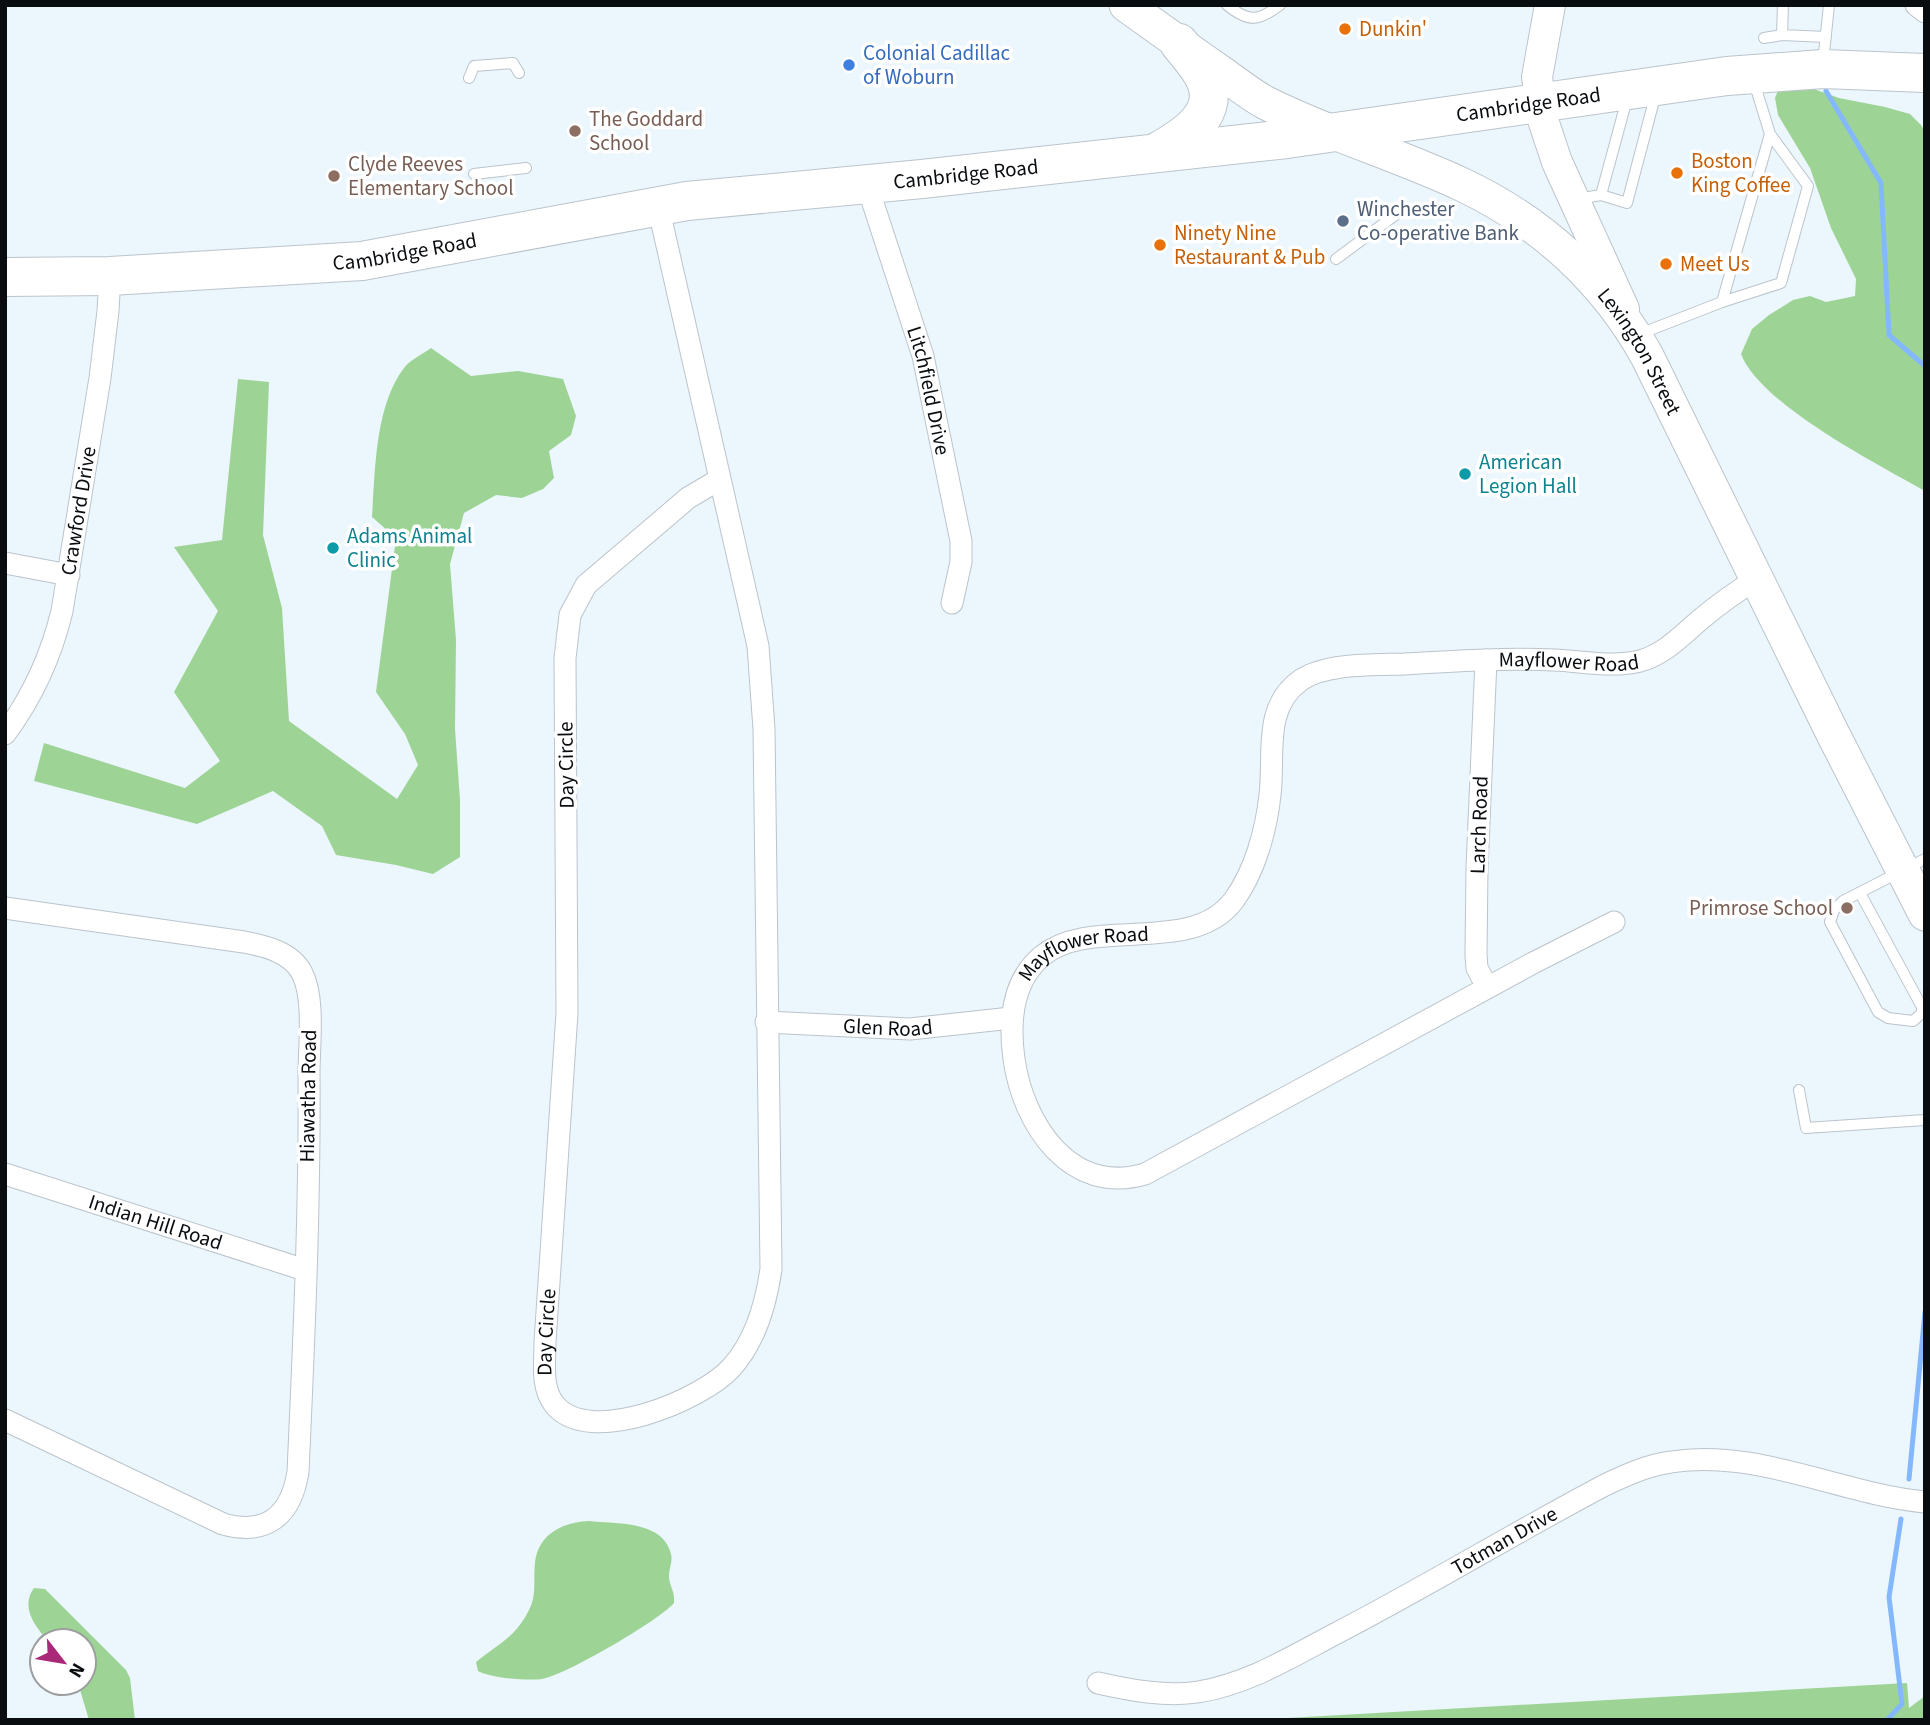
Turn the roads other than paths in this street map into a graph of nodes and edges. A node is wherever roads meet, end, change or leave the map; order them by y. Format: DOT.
graph roads {
  1 [pos="1227,5"];
  2 [pos="1280,5"];
  3 [pos="1550,5"];
  4 [pos="1783,5"];
  5 [pos="1829,5"];
  6 [pos="1916,5"];
  7 [pos="1130,6"];
  8 [pos="1925,12"];
  9 [pos="1783,35"];
  10 [pos="1764,38"];
  11 [pos="1179,43"];
  12 [pos="1824,53"];
  13 [pos="519,73"];
  14 [pos="1751,73"];
  15 [pos="1925,73"];
  16 [pos="469,78"];
  17 [pos="1644,88"];
  18 [pos="1540,101"];
  19 [pos="1332,132"];
  20 [pos="1770,134"];
  21 [pos="1156,152"];
  22 [pos="526,168"];
  23 [pos="474,174"];
  24 [pos="867,185"];
  25 [pos="1588,197"];
  26 [pos="658,206"];
  27 [pos="1398,213"];
  28 [pos="1336,259"];
  29 [pos="110,275"];
  30 [pos="5,277"];
  31 [pos="1721,302"];
  32 [pos="1636,335"];
  33 [pos="720,479"];
  34 [pos="5,563"];
  35 [pos="69,575"];
  36 [pos="1757,579"];
  37 [pos="951,603"];
  38 [pos="1486,660"];
  39 [pos="5,734"];
  40 [pos="1914,865"];
  41 [pos="1860,893"];
  42 [pos="5,908"];
  43 [pos="1925,914"];
  44 [pos="1614,922"];
  45 [pos="1487,987"];
  46 [pos="1011,1018"];
  47 [pos="766,1021"];
  48 [pos="1799,1090"];
  49 [pos="1925,1120"];
  50 [pos="5,1174"];
  51 [pos="305,1269"];
  52 [pos="5,1420"];
  53 [pos="1925,1502"];
  54 [pos="1098,1683"];
  1 -- 2 [label="lane"];
  3 -- 18 [label="street"];
  4 -- 9 [label="lane"];
  5 -- 12 [label="lane"];
  6 -- 8 [label="street"];
  7 -- 11 [label="main road, Lexington Street"];
  9 -- 10 [label="lane"];
  9 -- 12 [label="lane"];
  11 -- 19 [label="main road, Lexington Street"];
  11 -- 21 [label="highway"];
  12 -- 14 [label="highway, Cambridge Road"];
  12 -- 15 [label="highway, Cambridge Road"];
  13 -- 16 [label="lane"];
  14 -- 17 [label="highway, Cambridge Road"];
  14 -- 20 [label="lane"];
  17 -- 18 [label="highway, Cambridge Road"];
  17 -- 25 [label="lane"];
  17 -- 25 [label="lane"];
  18 -- 19 [label="highway, Cambridge Road"];
  18 -- 25 [label="street"];
  19 -- 21 [label="highway, Cambridge Road"];
  19 -- 32 [label="main road, Lexington Street"];
  20 -- 31 [label="lane"];
  20 -- 31 [label="lane"];
  21 -- 24 [label="highway, Cambridge Road"];
  22 -- 23 [label="lane"];
  24 -- 26 [label="highway, Cambridge Road"];
  24 -- 37 [label="street, Litchfield Drive"];
  25 -- 32 [label="street"];
  26 -- 29 [label="highway, Cambridge Road"];
  26 -- 33 [label="street, Day Circle"];
  27 -- 28 [label="lane"];
  29 -- 30 [label="highway, Cambridge Road"];
  29 -- 35 [label="street, Crawford Drive"];
  31 -- 32 [label="lane"];
  32 -- 36 [label="main road, Lexington Street"];
  33 -- 47 [label="street, Day Circle"];
  33 -- 47 [label="street, Day Circle"];
  34 -- 35 [label="street"];
  35 -- 39 [label="street, Crawford Drive"];
  36 -- 38 [label="street, Mayflower Road"];
  36 -- 40 [label="main road, Lexington Street"];
  38 -- 45 [label="street, Larch Road"];
  38 -- 46 [label="street, Mayflower Road"];
  40 -- 41 [label="lane"];
  40 -- 43 [label="main road, Lexington Street"];
  41 -- 41 [label="lane"];
  42 -- 51 [label="street, Hiawatha Road"];
  44 -- 45 [label="street, Mayflower Road"];
  45 -- 46 [label="street, Mayflower Road"];
  46 -- 47 [label="street, Glen Road"];
  48 -- 49 [label="lane"];
  50 -- 51 [label="street, Indian Hill Road"];
  51 -- 52 [label="street, Hiawatha Road"];
  53 -- 54 [label="street, Totman Drive"];
}
